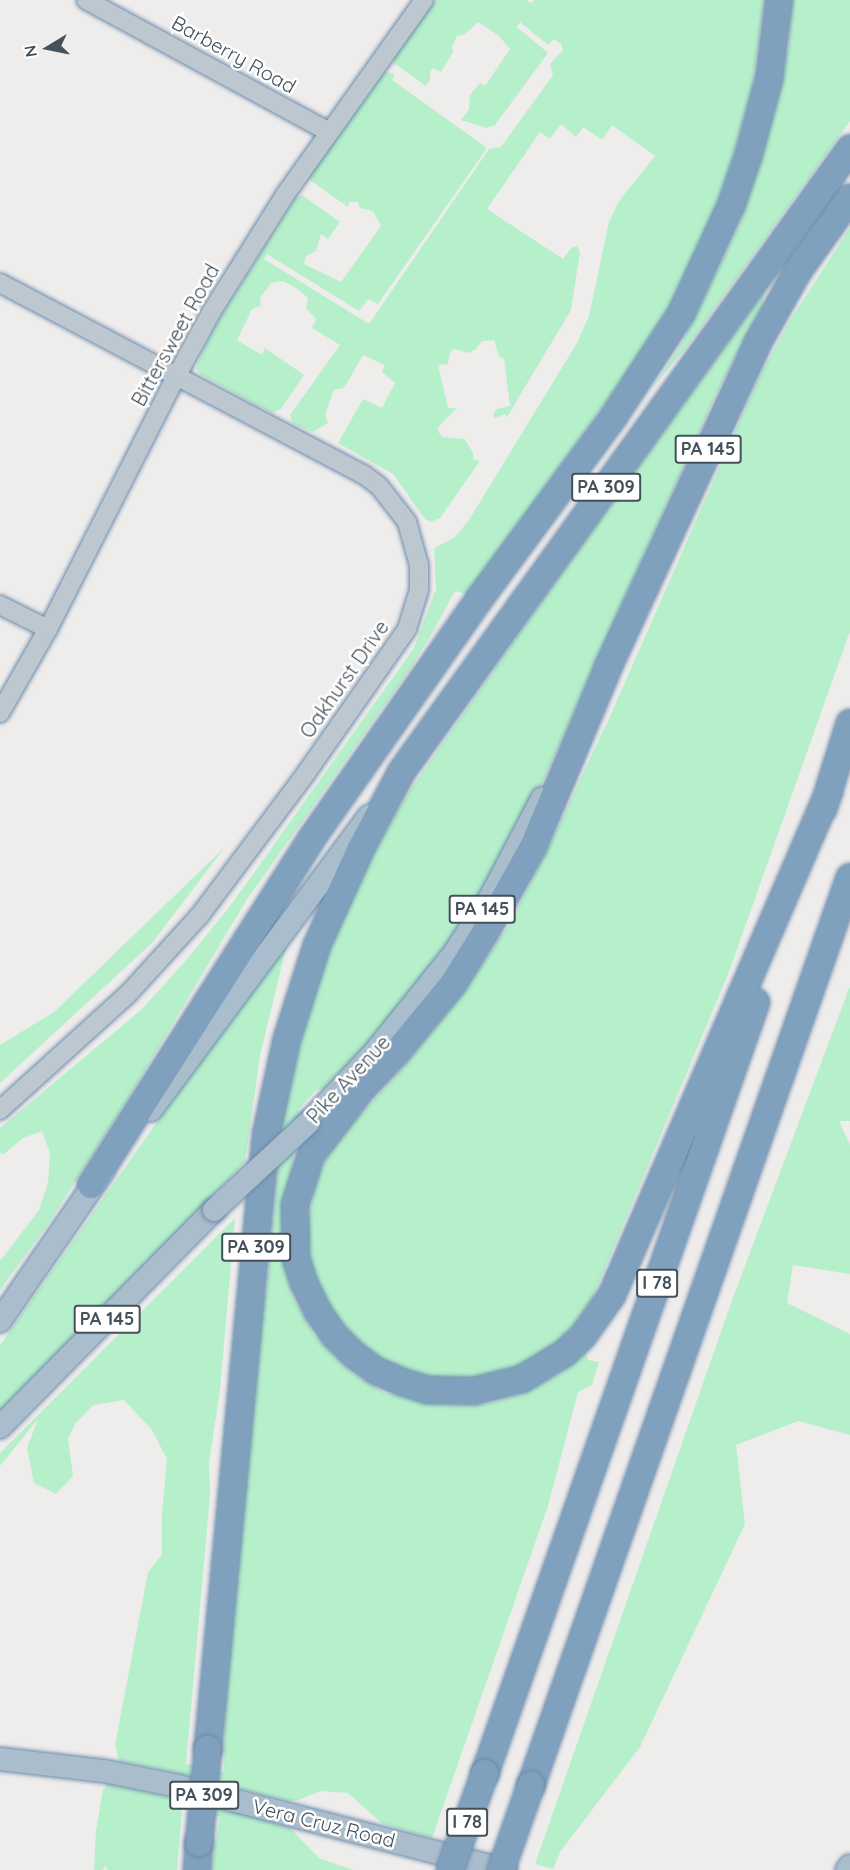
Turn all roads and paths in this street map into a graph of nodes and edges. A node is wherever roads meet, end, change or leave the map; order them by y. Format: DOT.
graph roads {
  1 [pos="86,0"];
  2 [pos="424,0"];
  3 [pos="779,0"];
  4 [pos="329,132"];
  5 [pos="850,148"];
  6 [pos="850,198"];
  7 [pos="0,283"];
  8 [pos="176,377"];
  9 [pos="0,605"];
  10 [pos="48,629"];
  11 [pos="609,665"];
  12 [pos="0,712"];
  13 [pos="850,723"];
  14 [pos="402,771"];
  15 [pos="829,792"];
  16 [pos="848,883"];
  17 [pos="0,1110"];
  18 [pos="91,1185"];
  19 [pos="0,1321"];
  20 [pos="0,1427"];
  21 [pos="0,1759"];
  22 [pos="850,1866"];
  23 [pos="197,1870"];
  24 [pos="450,1870"];
  25 [pos="503,1870"];
  26 [pos="847,1870"];
  1 -- 4 [label="street, Barberry Road"];
  2 -- 4 [label="street, Bittersweet Road"];
  3 -- 18 [label="highway"];
  4 -- 8 [label="street, Bittersweet Road"];
  5 -- 14 [label="highway, PA 309"];
  6 -- 11 [label="highway, PA 145"];
  7 -- 8 [label="street, Oakhurst Drive"];
  8 -- 10 [label="street, Bittersweet Road"];
  8 -- 17 [label="street, Oakhurst Drive"];
  9 -- 10 [label="street"];
  10 -- 12 [label="street, Bittersweet Road"];
  11 -- 15 [label="highway"];
  11 -- 20 [label="main road, Pike Avenue / PA 145, bridge"];
  13 -- 15 [label="highway, I 78"];
  14 -- 18 [label="main road"];
  14 -- 23 [label="highway, PA 309, bridge"];
  15 -- 24 [label="highway, I 78, bridge"];
  16 -- 25 [label="highway, I 78, bridge"];
  18 -- 19 [label="main road"];
  21 -- 25 [label="main road, Vera Cruz Road"];
  22 -- 26 [label="main road"];
}
